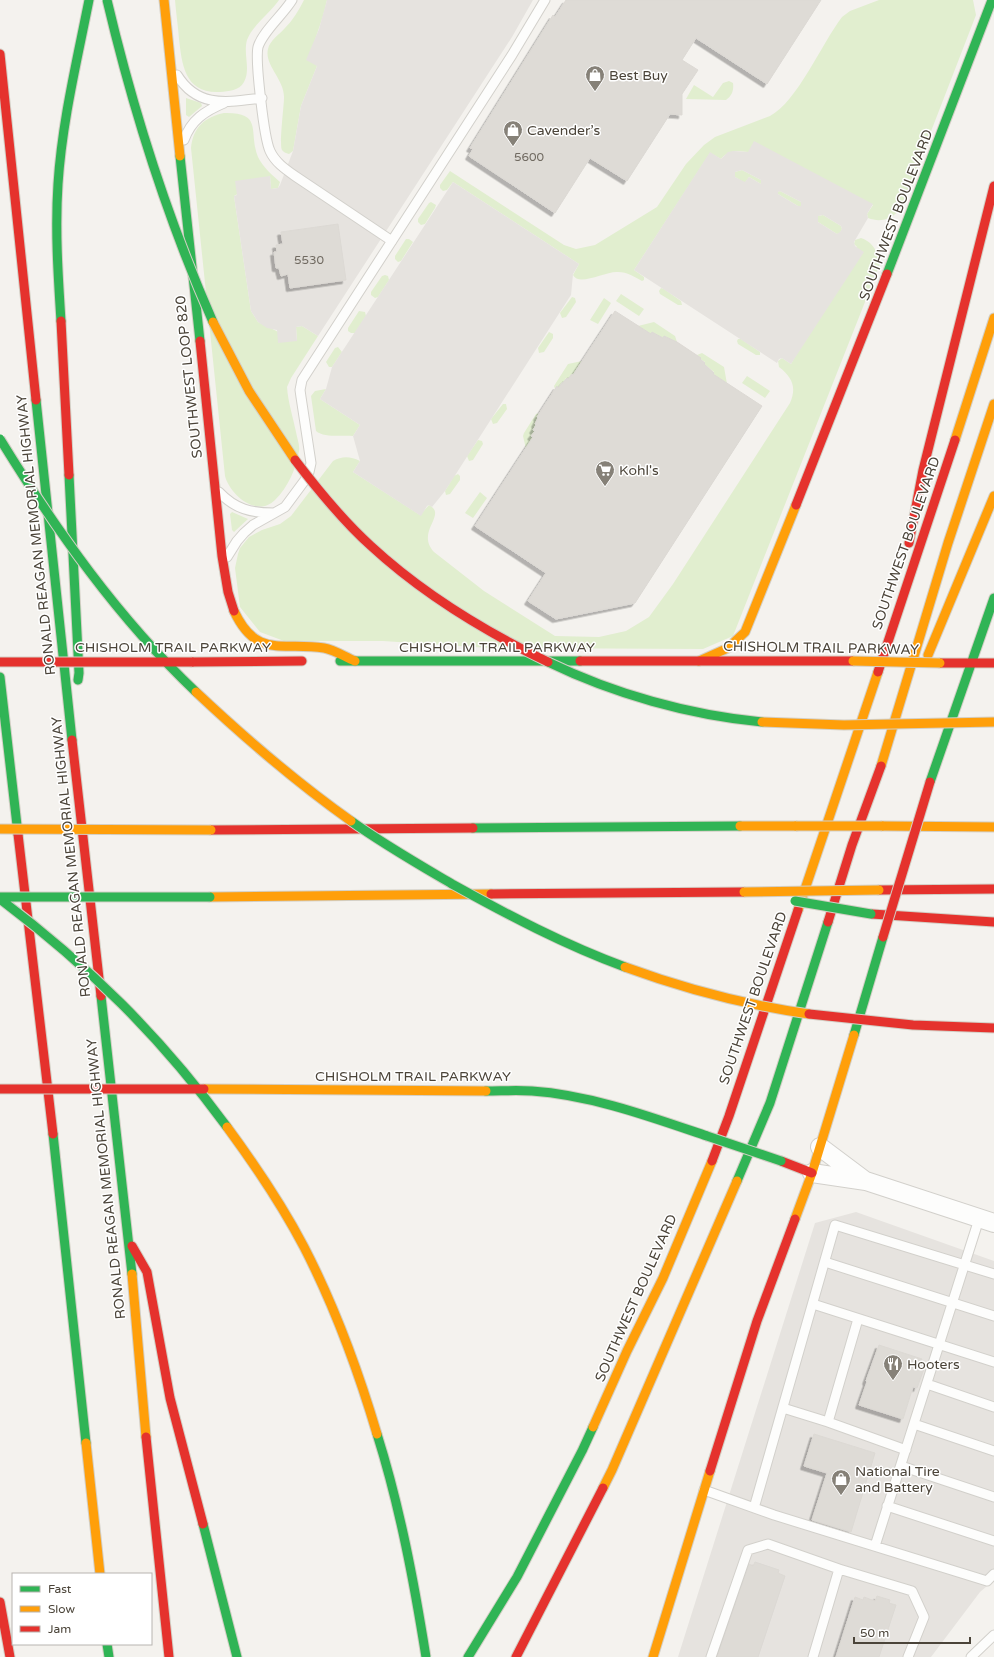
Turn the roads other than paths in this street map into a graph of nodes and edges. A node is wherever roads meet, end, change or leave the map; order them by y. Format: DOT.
graph roads {
  1 [pos="89,0"];
  2 [pos="107,0"];
  3 [pos="164,0"];
  4 [pos="292,0"];
  5 [pos="545,0"];
  6 [pos="992,0"];
  7 [pos="0,54"];
  8 [pos="171,66"];
  9 [pos="262,98"];
  10 [pos="224,103"];
  11 [pos="180,157"];
  12 [pos="994,186"];
  13 [pos="392,241"];
  14 [pos="994,318"];
  15 [pos="994,404"];
  16 [pos="0,438"];
  17 [pos="214,486"];
  18 [pos="994,496"];
  19 [pos="275,513"];
  20 [pos="223,563"];
  21 [pos="994,598"];
  22 [pos="890,632"];
  23 [pos="309,661"];
  24 [pos="332,661"];
  25 [pos="355,661"];
  26 [pos="699,661"];
  27 [pos="0,662"];
  28 [pos="994,663"];
  29 [pos="971,664"];
  30 [pos="921,672"];
  31 [pos="0,677"];
  32 [pos="915,686"];
  33 [pos="69,712"];
  34 [pos="994,722"];
  35 [pos="881,767"];
  36 [pos="994,827"];
  37 [pos="0,829"];
  38 [pos="994,889"];
  39 [pos="744,892"];
  40 [pos="0,898"];
  41 [pos="994,922"];
  42 [pos="994,1028"];
  43 [pos="0,1089"];
  44 [pos="820,1146"];
  45 [pos="812,1173"];
  46 [pos="866,1182"];
  47 [pos="987,1221"];
  48 [pos="129,1240"];
  49 [pos="825,1262"];
  50 [pos="964,1264"];
  51 [pos="994,1274"];
  52 [pos="952,1303"];
  53 [pos="813,1304"];
  54 [pos="994,1316"];
  55 [pos="858,1319"];
  56 [pos="939,1344"];
  57 [pos="994,1362"];
  58 [pos="927,1384"];
  59 [pos="994,1407"];
  60 [pos="783,1408"];
  61 [pos="828,1422"];
  62 [pos="914,1424"];
  63 [pos="906,1450"];
  64 [pos="994,1451"];
  65 [pos="901,1466"];
  66 [pos="704,1490"];
  67 [pos="994,1498"];
  68 [pos="888,1506"];
  69 [pos="754,1508"];
  70 [pos="994,1540"];
  71 [pos="875,1546"];
  72 [pos="839,1569"];
  73 [pos="100,1573"];
  74 [pos="994,1574"];
  75 [pos="0,1602"];
  76 [pos="994,1635"];
  77 [pos="108,1645"];
  78 [pos="10,1657"];
  79 [pos="109,1657"];
  80 [pos="169,1657"];
  81 [pos="237,1657"];
  82 [pos="426,1657"];
  83 [pos="468,1657"];
  84 [pos="516,1657"];
  85 [pos="653,1657"];
  86 [pos="711,1657"];
  87 [pos="813,1657"];
  88 [pos="908,1657"];
  89 [pos="971,1657"];
  1 -- 33 [label="main road"];
  2 -- 34 [label="main road, bridge"];
  3 -- 8 [label="main road, SOUTHWEST LOOP 820"];
  4 -- 9 [label="lane"];
  5 -- 13 [label="lane"];
  6 -- 26 [label="main road, SOUTHWEST BOULEVARD"];
  7 -- 33 [label="main road, RONALD REAGAN MEMORIAL HIGHWAY"];
  8 -- 10 [label="lane"];
  8 -- 11 [label="main road, SOUTHWEST LOOP 820"];
  9 -- 10 [label="lane"];
  9 -- 13 [label="lane"];
  10 -- 11 [label="lane"];
  11 -- 17 [label="main road, SOUTHWEST LOOP 820"];
  12 -- 22 [label="main road"];
  13 -- 19 [label="lane"];
  14 -- 22 [label="main road, SOUTHWEST BOULEVARD"];
  15 -- 35 [label="main road"];
  16 -- 42 [label="main road, bridge"];
  17 -- 19 [label="lane"];
  17 -- 20 [label="main road, SOUTHWEST LOOP 820"];
  18 -- 30 [label="main road"];
  19 -- 20 [label="lane"];
  20 -- 25 [label="main road, SOUTHWEST LOOP 820"];
  21 -- 29 [label="main road"];
  22 -- 83 [label="main road, SOUTHWEST BOULEVARD"];
  23 -- 27 [label="main road, CHISHOLM TRAIL PARKWAY, bridge"];
  24 -- 25 [label="main road, CHISHOLM TRAIL PARKWAY"];
  25 -- 26 [label="main road, CHISHOLM TRAIL PARKWAY"];
  26 -- 29 [label="main road, CHISHOLM TRAIL PARKWAY, bridge"];
  28 -- 29 [label="main road, CHISHOLM TRAIL PARKWAY"];
  29 -- 44 [label="main road, bridge"];
  31 -- 73 [label="main road"];
  32 -- 35 [label="main road"];
  33 -- 48 [label="main road, RONALD REAGAN MEMORIAL HIGHWAY"];
  35 -- 84 [label="main road"];
  36 -- 37 [label="main road, bridge"];
  38 -- 39 [label="main road, bridge"];
  39 -- 40 [label="main road, bridge"];
  39 -- 41 [label="main road, bridge"];
  40 -- 82 [label="main road, bridge"];
  43 -- 45 [label="main road, CHISHOLM TRAIL PARKWAY, bridge"];
  44 -- 45 [label="main road"];
  44 -- 46 [label="street"];
  45 -- 46 [label="street"];
  45 -- 66 [label="main road"];
  46 -- 47 [label="street"];
  47 -- 50 [label="lane"];
  48 -- 80 [label="main road, RONALD REAGAN MEMORIAL HIGHWAY"];
  48 -- 81 [label="main road"];
  49 -- 50 [label="lane"];
  49 -- 52 [label="lane"];
  49 -- 53 [label="lane"];
  50 -- 51 [label="lane"];
  50 -- 52 [label="lane"];
  52 -- 54 [label="lane"];
  52 -- 56 [label="lane"];
  53 -- 55 [label="lane"];
  53 -- 60 [label="lane"];
  55 -- 56 [label="lane"];
  55 -- 61 [label="lane"];
  56 -- 57 [label="lane"];
  56 -- 58 [label="lane"];
  58 -- 59 [label="lane"];
  58 -- 62 [label="lane"];
  60 -- 61 [label="lane"];
  60 -- 69 [label="lane"];
  61 -- 63 [label="lane"];
  62 -- 63 [label="lane"];
  62 -- 64 [label="lane"];
  63 -- 65 [label="lane"];
  65 -- 67 [label="lane"];
  65 -- 68 [label="lane"];
  66 -- 69 [label="lane"];
  66 -- 85 [label="main road"];
  68 -- 70 [label="lane"];
  68 -- 71 [label="lane"];
  69 -- 71 [label="lane"];
  71 -- 74 [label="lane"];
  72 -- 86 [label="lane"];
  72 -- 87 [label="lane"];
  72 -- 88 [label="lane"];
  75 -- 78 [label="main road"];
  76 -- 89 [label="lane"];
  77 -- 79 [label="main road"];
}
